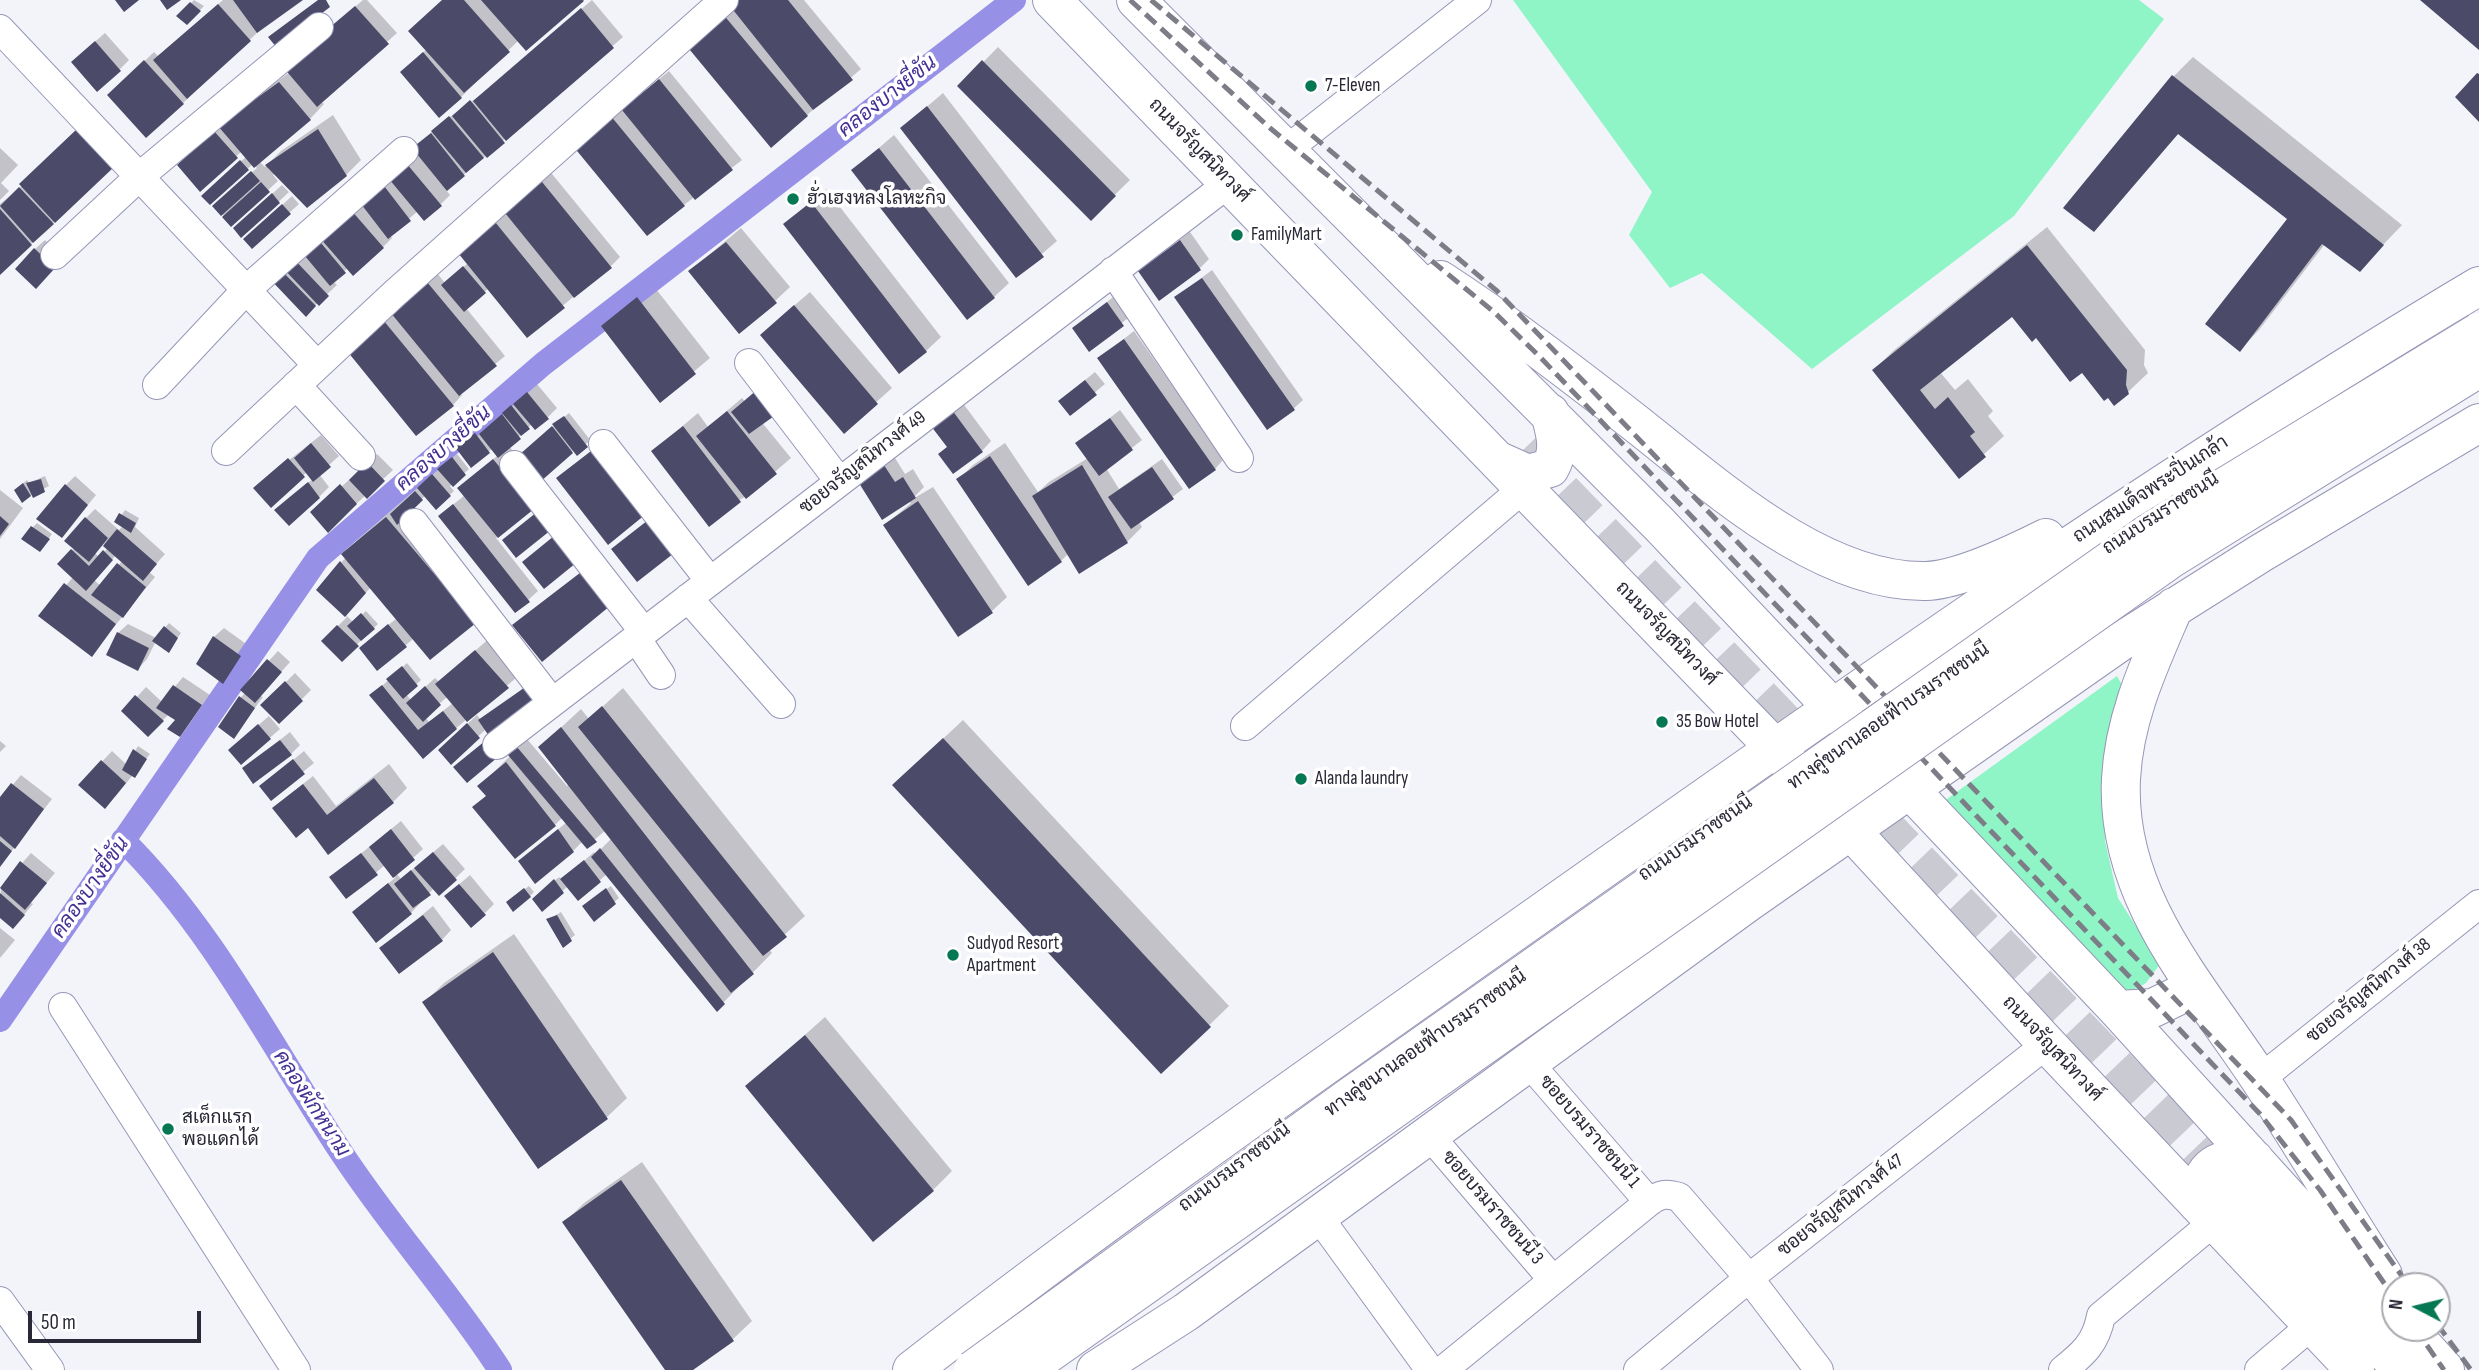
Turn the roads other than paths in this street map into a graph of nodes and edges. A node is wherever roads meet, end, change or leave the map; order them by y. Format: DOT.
graph roads {
  1 [pos="724,0"];
  2 [pos="1052,0"];
  3 [pos="1087,0"];
  4 [pos="1136,0"];
  5 [pos="1477,0"];
  6 [pos="320,27"];
  7 [pos="0,29"];
  8 [pos="404,151"];
  9 [pos="1285,151"];
  10 [pos="140,176"];
  11 [pos="1229,183"];
  12 [pos="1377,239"];
  13 [pos="55,255"];
  14 [pos="1112,271"];
  15 [pos="2479,286"];
  16 [pos="246,290"];
  17 [pos="2479,317"];
  18 [pos="2479,332"];
  19 [pos="749,363"];
  20 [pos="317,365"];
  21 [pos="2479,369"];
  22 [pos="157,385"];
  23 [pos="296,385"];
  24 [pos="2479,385"];
  25 [pos="1550,413"];
  26 [pos="2479,424"];
  27 [pos="603,444"];
  28 [pos="226,451"];
  29 [pos="361,456"];
  30 [pos="1238,458"];
  31 [pos="514,465"];
  32 [pos="1516,466"];
  33 [pos="2180,470"];
  34 [pos="839,481"];
  35 [pos="414,523"];
  36 [pos="2067,546"];
  37 [pos="710,581"];
  38 [pos="2176,589"];
  39 [pos="688,598"];
  40 [pos="640,635"];
  41 [pos="2120,642"];
  42 [pos="661,675"];
  43 [pos="552,702"];
  44 [pos="781,704"];
  45 [pos="1832,708"];
  46 [pos="1245,726"];
  47 [pos="497,745"];
  48 [pos="1774,747"];
  49 [pos="1910,792"];
  50 [pos="1686,809"];
  51 [pos="1851,832"];
  52 [pos="1753,899"];
  53 [pos="1561,900"];
  54 [pos="2479,904"];
  55 [pos="2194,988"];
  56 [pos="1629,989"];
  57 [pos="63,1006"];
  58 [pos="2119,1010"];
  59 [pos="2048,1044"];
  60 [pos="1529,1063"];
  61 [pos="2260,1079"];
  62 [pos="1430,1136"];
  63 [pos="2243,1173"];
  64 [pos="1649,1202"];
  65 [pos="2207,1213"];
  66 [pos="1318,1216"];
  67 [pos="2381,1272"];
  68 [pos="1749,1278"];
  69 [pos="1553,1280"];
  70 [pos="0,1301"];
  71 [pos="2381,1302"];
  72 [pos="2313,1324"];
  73 [pos="2415,1342"];
  74 [pos="2420,1342"];
  75 [pos="2428,1367"];
  76 [pos="1104,1368"];
  77 [pos="50,1370"];
  78 [pos="296,1370"];
  79 [pos="912,1370"];
  80 [pos="921,1370"];
  81 [pos="973,1370"];
  82 [pos="1025,1370"];
  83 [pos="1053,1370"];
  84 [pos="1430,1370"];
  85 [pos="1443,1370"];
  86 [pos="1637,1370"];
  87 [pos="1819,1370"];
  88 [pos="2063,1370"];
  89 [pos="2259,1370"];
  90 [pos="2355,1370"];
  1 -- 20 [label="street"];
  2 -- 11 [label="main road, ถนนจรัญสนิทวงศ์"];
  3 -- 32 [label="main road, ถนนจรัญสนิทวงศ์"];
  4 -- 9 [label="main road"];
  5 -- 9 [label="street"];
  6 -- 10 [label="street"];
  7 -- 10 [label="street"];
  8 -- 16 [label="street"];
  9 -- 12 [label="main road"];
  10 -- 13 [label="street"];
  10 -- 16 [label="street"];
  11 -- 14 [label="street, ซอยจรัญสนิทวงศ์ 49"];
  11 -- 32 [label="main road, ถนนจรัญสนิทวงศ์"];
  12 -- 25 [label="main road"];
  12 -- 33 [label="main road"];
  14 -- 30 [label="street"];
  14 -- 34 [label="street, ซอยจรัญสนิทวงศ์ 49"];
  15 -- 33 [label="main road, ถนนสมเด็จพระปิ่นเกล้า"];
  16 -- 20 [label="street"];
  16 -- 22 [label="street"];
  17 -- 80 [label="main road, ถนนบรมราชชนนี"];
  18 -- 81 [label="main road, ทางคู่ขนานลอยฟ้าบรมราชชนนี, bridge"];
  19 -- 34 [label="street"];
  20 -- 23 [label="street"];
  21 -- 82 [label="main road, ทางคู่ขนานลอยฟ้าบรมราชชนนี, bridge"];
  23 -- 28 [label="street"];
  23 -- 29 [label="street"];
  24 -- 38 [label="main road"];
  25 -- 32 [label="main road"];
  25 -- 45 [label="main road"];
  26 -- 38 [label="main road"];
  27 -- 37 [label="street"];
  31 -- 40 [label="street"];
  32 -- 46 [label="street"];
  32 -- 48 [label="main road, ถนนจรัญสนิทวงศ์"];
  33 -- 36 [label="main road, ถนนสมเด็จพระปิ่นเกล้า"];
  34 -- 37 [label="street, ซอยจรัญสนิทวงศ์ 49"];
  35 -- 43 [label="street"];
  36 -- 41 [label="main road"];
  36 -- 45 [label="main road, ถนนสมเด็จพระปิ่นเกล้า"];
  37 -- 39 [label="street, ซอยจรัญสนิทวงศ์ 49"];
  38 -- 41 [label="main road"];
  38 -- 55 [label="main road"];
  38 -- 83 [label="main road"];
  39 -- 40 [label="street, ซอยจรัญสนิทวงศ์ 49"];
  39 -- 44 [label="street"];
  40 -- 42 [label="street"];
  40 -- 43 [label="street, ซอยจรัญสนิทวงศ์ 49"];
  41 -- 49 [label="main road"];
  43 -- 47 [label="street, ซอยจรัญสนิทวงศ์ 49"];
  45 -- 48 [label="main road, ถนนบรมราชชนนี"];
  45 -- 49 [label="main road"];
  48 -- 50 [label="main road, ถนนบรมราชชนนี"];
  48 -- 51 [label="main road, ถนนจรัญสนิทวงศ์"];
  49 -- 51 [label="main road"];
  49 -- 58 [label="main road"];
  50 -- 52 [label="main road"];
  50 -- 53 [label="main road, ถนนบรมราชชนนี"];
  51 -- 52 [label="main road"];
  51 -- 59 [label="main road, ถนนจรัญสนิทวงศ์"];
  52 -- 56 [label="main road"];
  53 -- 56 [label="main road"];
  53 -- 79 [label="main road, ถนนบรมราชชนนี"];
  54 -- 61 [label="street, ซอยจรัญสนิทวงศ์ 38"];
  55 -- 58 [label="main road"];
  55 -- 61 [label="main road"];
  56 -- 60 [label="main road"];
  57 -- 78 [label="street"];
  58 -- 63 [label="main road"];
  59 -- 65 [label="main road, ถนนจรัญสนิทวงศ์"];
  59 -- 68 [label="street, ซอยจรัญสนิทวงศ์ 47"];
  60 -- 62 [label="main road"];
  60 -- 64 [label="street, ซอยบรมราชชนนี 1"];
  61 -- 67 [label="main road"];
  62 -- 66 [label="main road"];
  62 -- 69 [label="street, ซอยบรมราชชนนี 3"];
  63 -- 65 [label="main road"];
  63 -- 71 [label="main road"];
  63 -- 75 [label="main road"];
  64 -- 68 [label="street"];
  64 -- 69 [label="street"];
  65 -- 72 [label="main road, ถนนจรัญสนิทวงศ์"];
  65 -- 88 [label="street"];
  66 -- 76 [label="main road"];
  66 -- 84 [label="street"];
  68 -- 86 [label="street, ซอยจรัญสนิทวงศ์ 47"];
  68 -- 87 [label="street"];
  69 -- 85 [label="street"];
  70 -- 77 [label="street"];
  72 -- 89 [label="street"];
  72 -- 90 [label="main road, ถนนจรัญสนิทวงศ์"];
  73 -- 75 [label="main road"];
  74 -- 75 [label="main road"];
}
